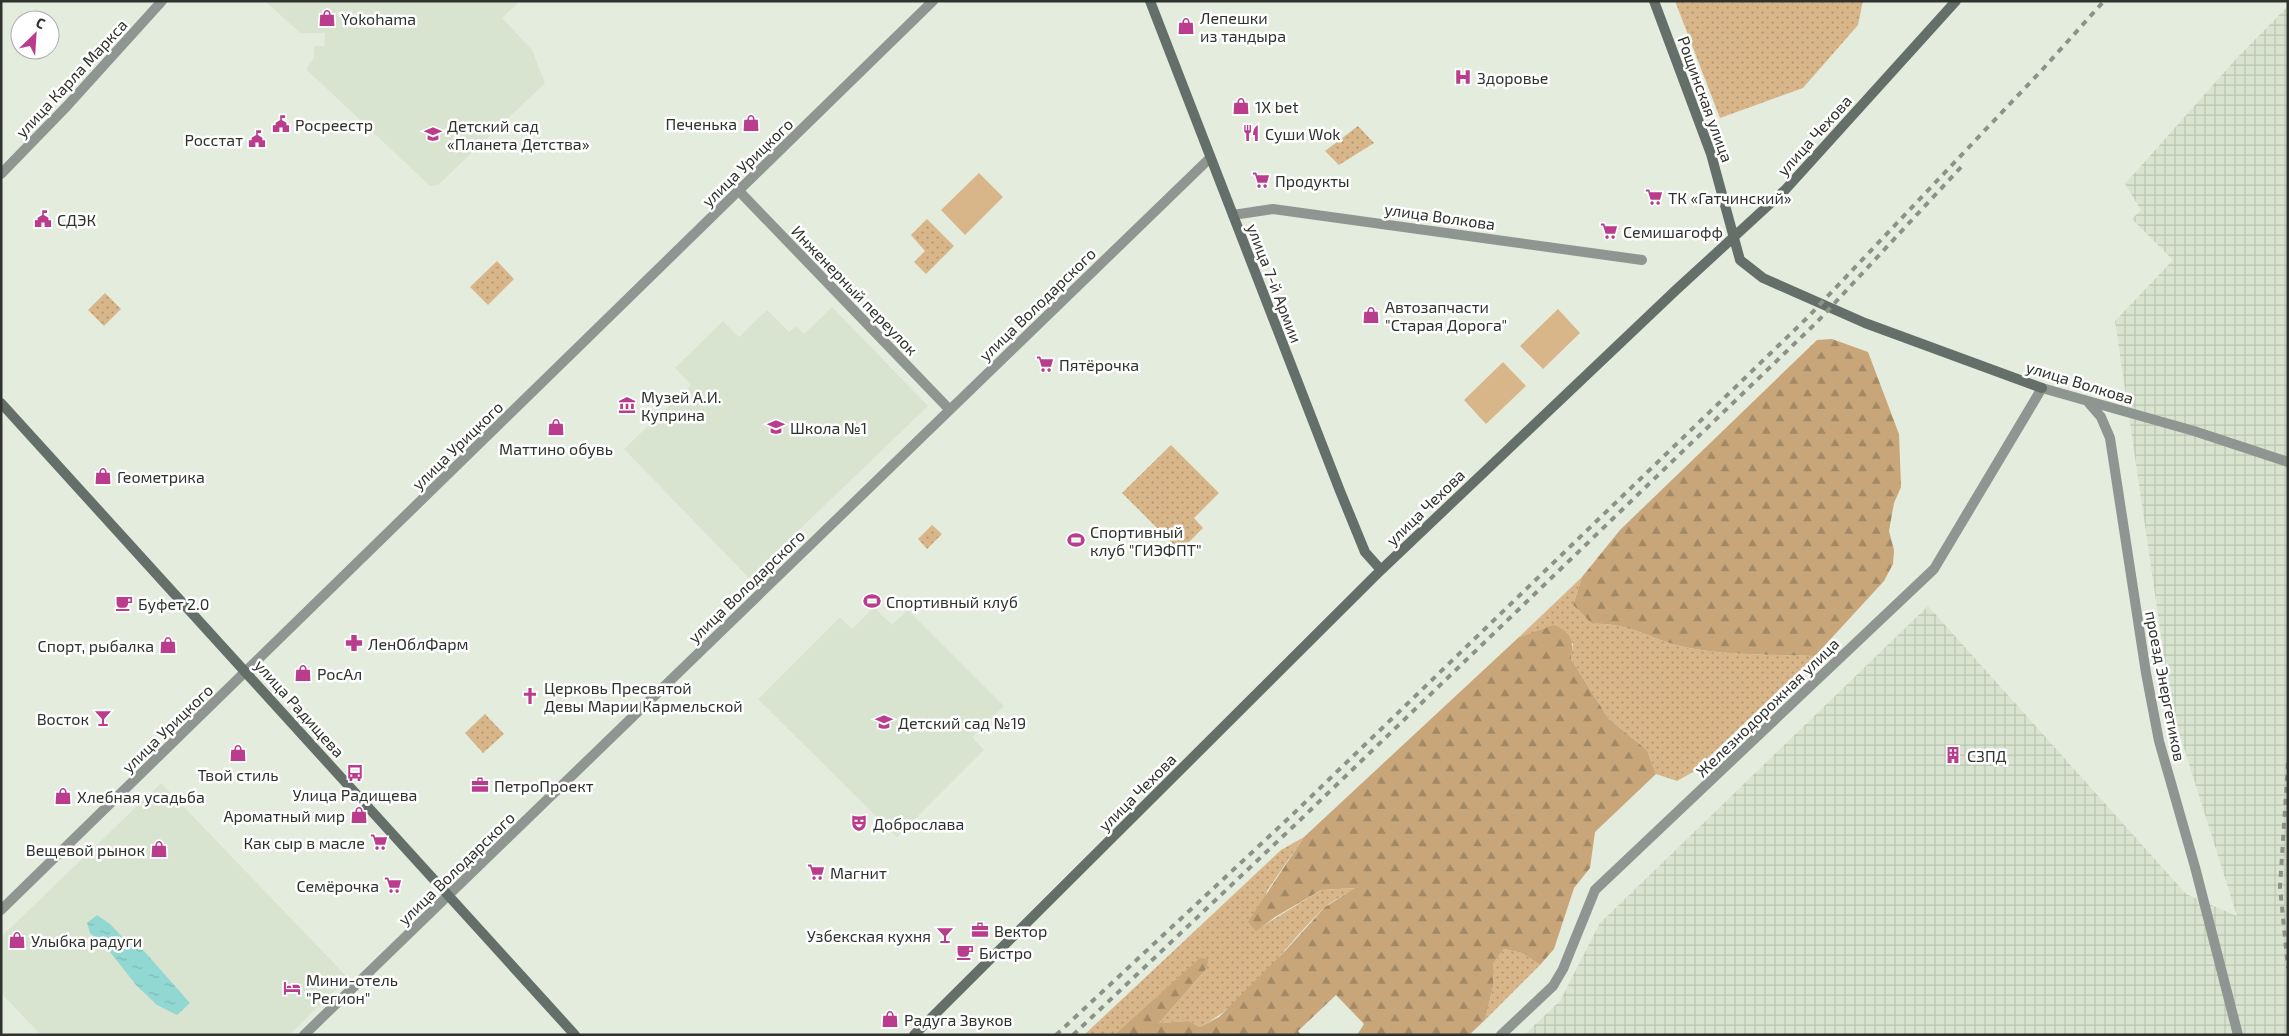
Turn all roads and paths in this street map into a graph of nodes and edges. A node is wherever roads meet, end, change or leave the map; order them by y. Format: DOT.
graph roads {
  1 [pos="162,1"];
  2 [pos="933,1"];
  3 [pos="1150,1"];
  4 [pos="1654,1"];
  5 [pos="1956,1"];
  6 [pos="1210,158"];
  7 [pos="1,174"];
  8 [pos="739,191"];
  9 [pos="1233,214"];
  10 [pos="1734,238"];
  11 [pos="1642,260"];
  12 [pos="1866,323"];
  13 [pos="2042,388"];
  14 [pos="1,402"];
  15 [pos="2088,402"];
  16 [pos="949,409"];
  17 [pos="2288,462"];
  18 [pos="1381,570"];
  19 [pos="246,672"];
  20 [pos="450,896"];
  21 [pos="1,910"];
  22 [pos="304,1035"];
  23 [pos="576,1035"];
  24 [pos="914,1035"];
  25 [pos="1501,1035"];
  26 [pos="2238,1035"];
  1 -- 7 [label="street, улица Карла Маркса"];
  2 -- 8 [label="street, улица Урицкого"];
  3 -- 6 [label="street, улица 7-й Армии"];
  4 -- 10 [label="street, Рощинская улица"];
  5 -- 10 [label="street, улица Чехова"];
  6 -- 9 [label="street, улица 7-й Армии"];
  6 -- 16 [label="street, улица Володарского"];
  8 -- 16 [label="street, Инженерный переулок"];
  8 -- 19 [label="street, улица Урицкого"];
  9 -- 11 [label="street, улица Волкова"];
  9 -- 18 [label="street, улица 7-й Армии"];
  10 -- 12 [label="street, Рощинская улица"];
  10 -- 18 [label="street, улица Чехова"];
  12 -- 13 [label="street, улица Волкова"];
  13 -- 15 [label="street, улица Волкова"];
  13 -- 25 [label="street, Железнодорожная улица"];
  14 -- 19 [label="street, улица Радищева"];
  15 -- 17 [label="street, улица Волкова"];
  15 -- 26 [label="street, проезд Энергетиков"];
  16 -- 20 [label="street, улица Володарского"];
  18 -- 24 [label="street, улица Чехова"];
  19 -- 20 [label="street, улица Радищева"];
  19 -- 21 [label="street, улица Урицкого"];
  20 -- 22 [label="street, улица Володарского"];
  20 -- 23 [label="street, улица Радищева"];
}
